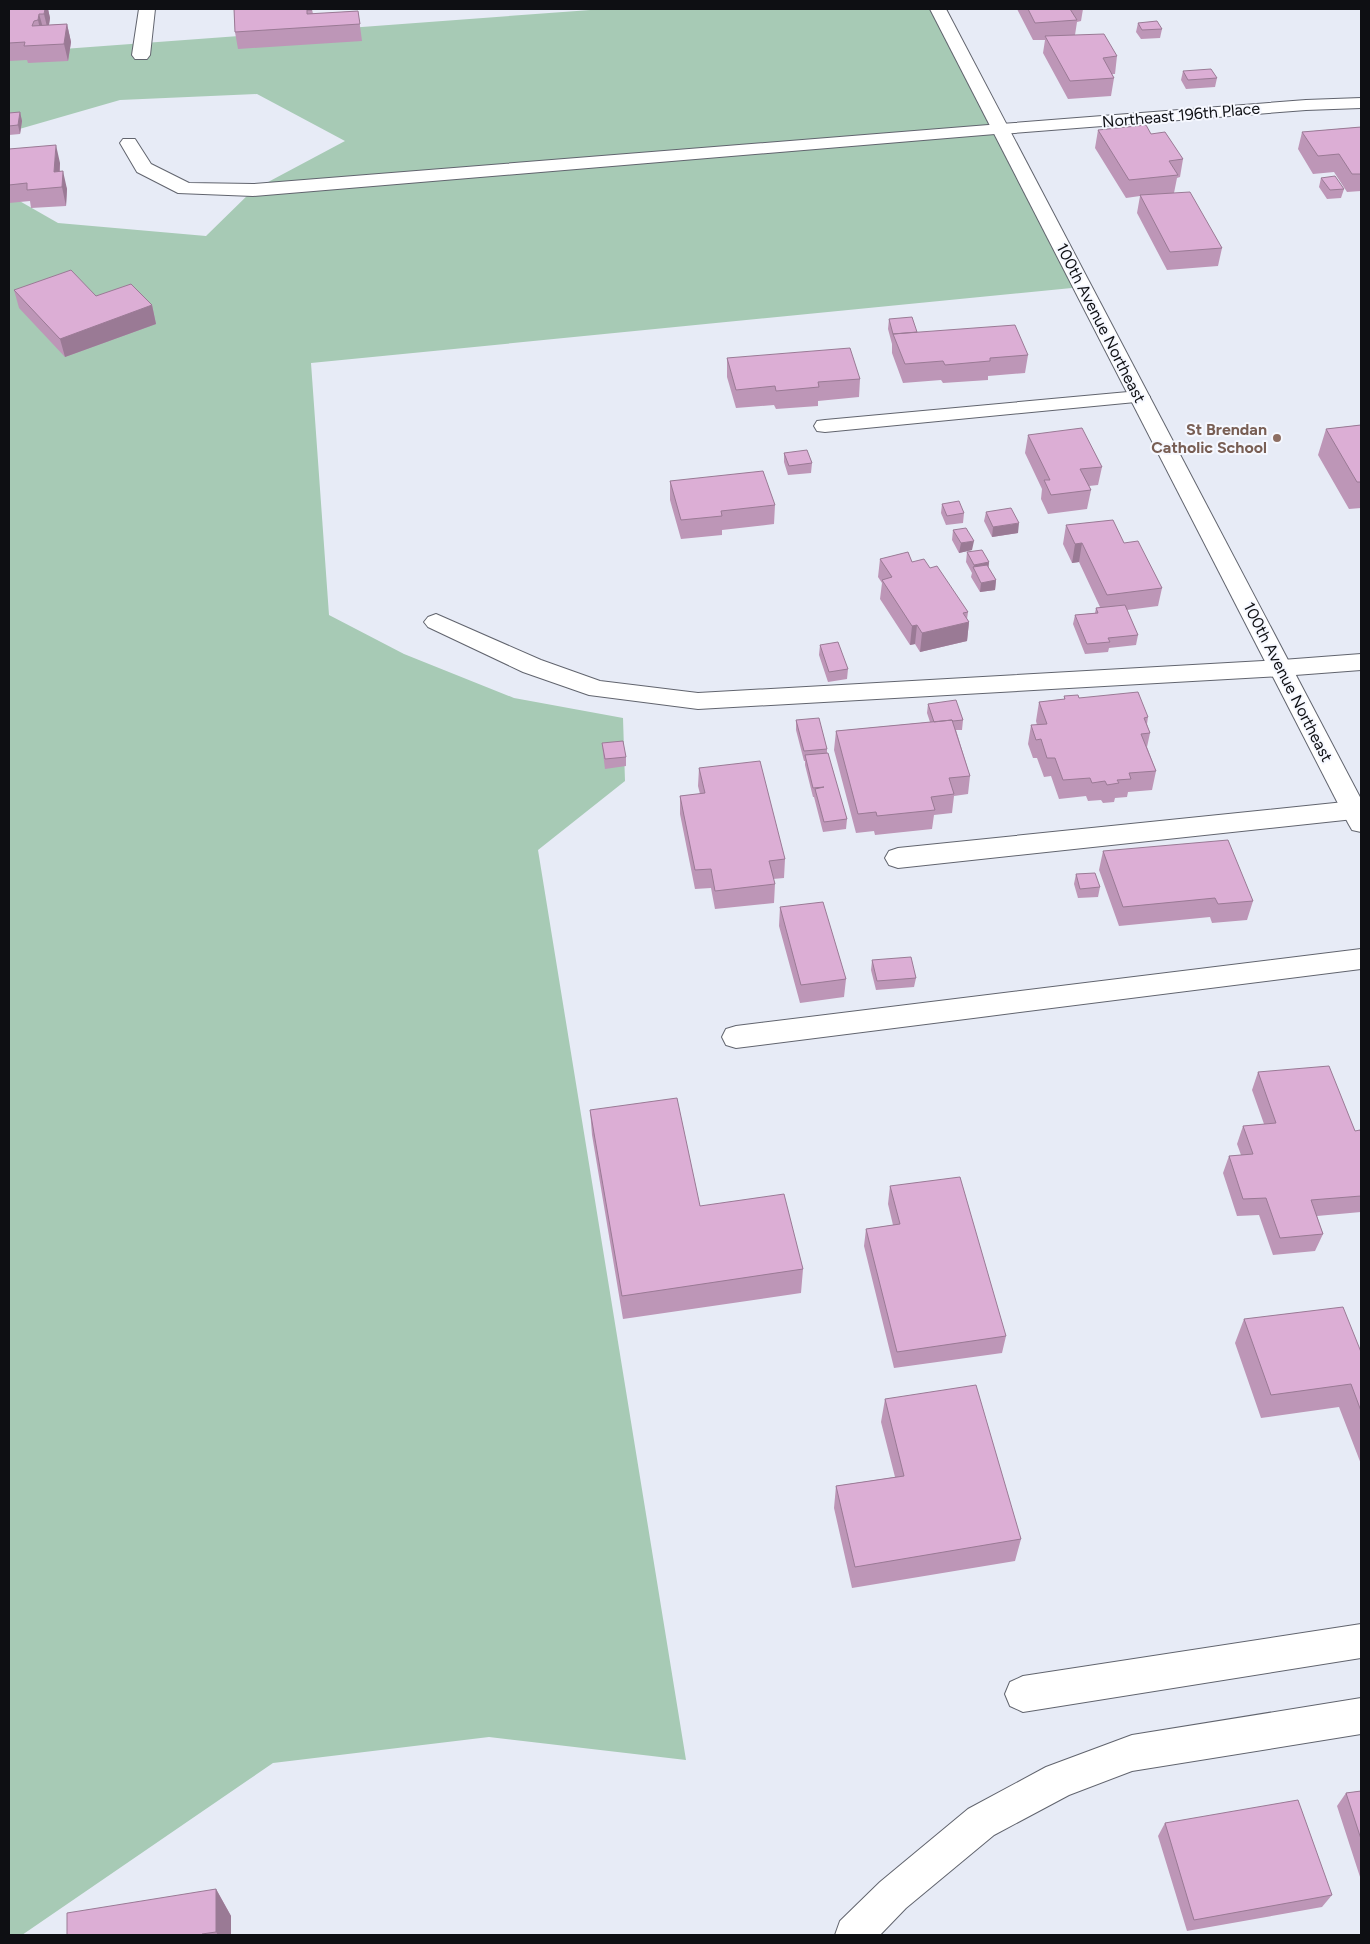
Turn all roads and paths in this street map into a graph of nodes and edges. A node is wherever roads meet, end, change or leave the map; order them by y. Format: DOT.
graph roads {
  1 [pos="147,9"];
  2 [pos="938,9"];
  3 [pos="141,55"];
  4 [pos="1361,103"];
  5 [pos="1001,129"];
  6 [pos="129,143"];
  7 [pos="1139,397"];
  8 [pos="826,426"];
  9 [pos="436,622"];
  10 [pos="1361,662"];
  11 [pos="1282,668"];
  12 [pos="1358,817"];
  13 [pos="898,858"];
  14 [pos="1361,959"];
  15 [pos="736,1037"];
  16 [pos="1361,1641"];
  17 [pos="1023,1694"];
  18 [pos="1361,1716"];
  19 [pos="854,1935"];
  1 -- 3 [label="street"];
  2 -- 5 [label="street, 100th Avenue Northeast"];
  4 -- 5 [label="street, Northeast 196th Place"];
  5 -- 6 [label="street, Northeast 196th Place"];
  5 -- 7 [label="street, 100th Avenue Northeast"];
  7 -- 8 [label="street"];
  7 -- 11 [label="street, 100th Avenue Northeast"];
  9 -- 11 [label="street"];
  10 -- 11 [label="street"];
  11 -- 12 [label="street, 100th Avenue Northeast"];
  12 -- 13 [label="street"];
  14 -- 15 [label="street"];
  16 -- 17 [label="street"];
  18 -- 19 [label="street"];
}
